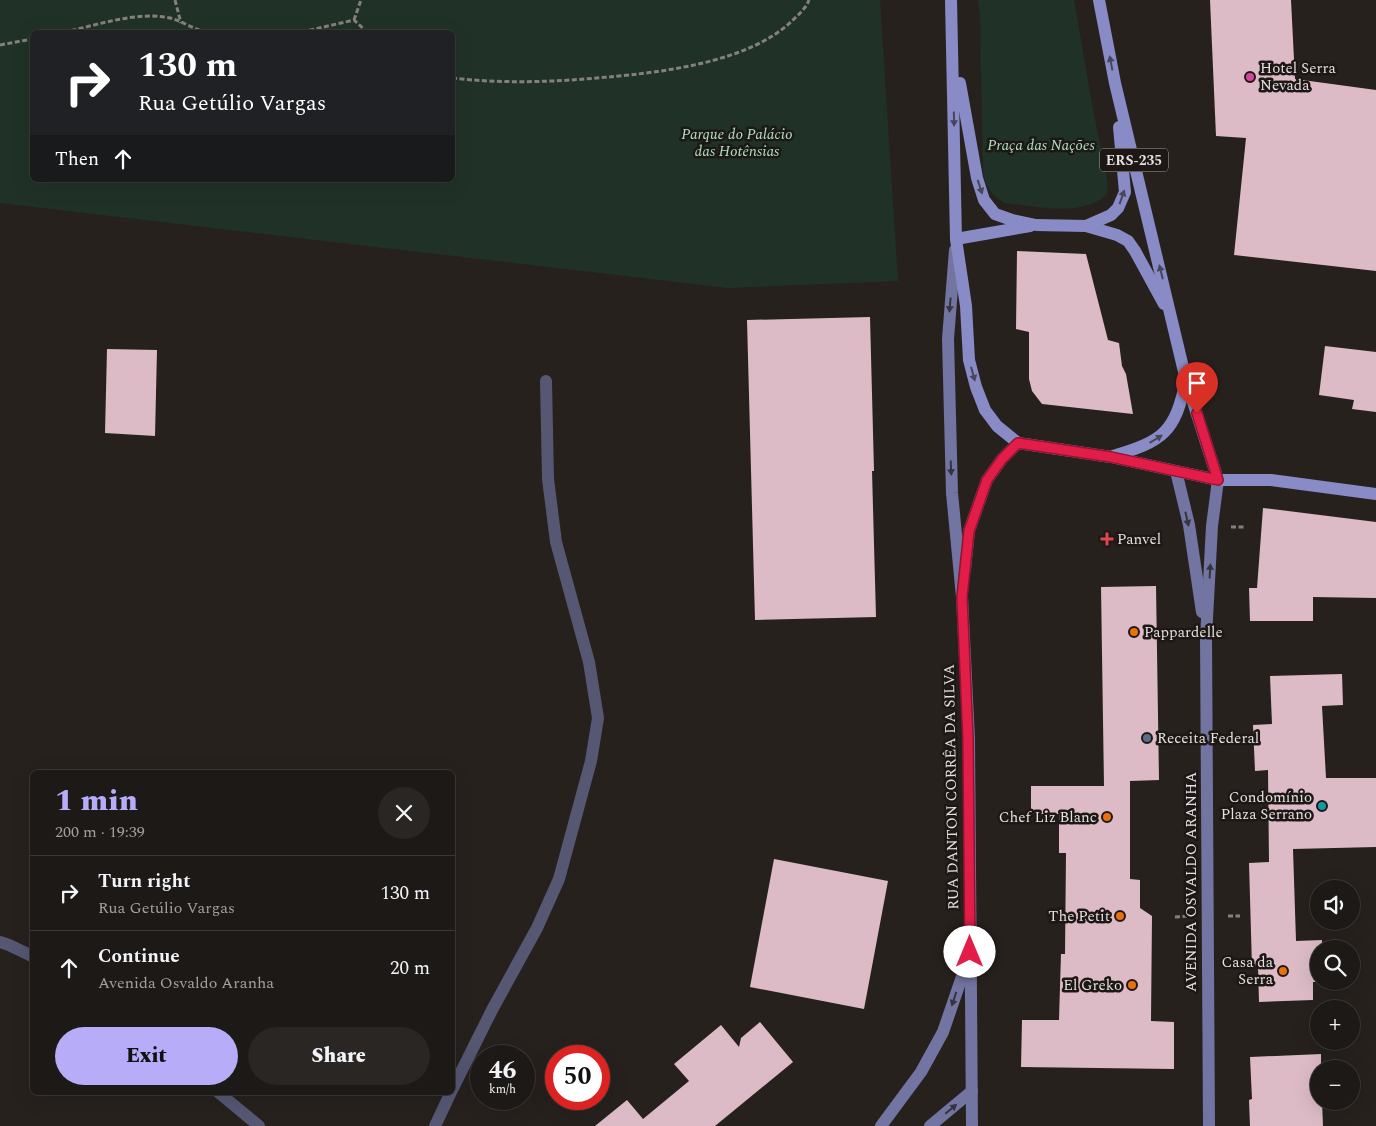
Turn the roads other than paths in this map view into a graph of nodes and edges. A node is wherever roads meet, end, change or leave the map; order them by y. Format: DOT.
graph roads {
  1 [pos="951,0"];
  2 [pos="1099,0"];
  3 [pos="952,36"];
  4 [pos="1115,83"];
  5 [pos="1036,225"];
  6 [pos="1086,226"];
  7 [pos="956,239"];
  8 [pos="1172,319"];
  9 [pos="1186,380"];
  10 [pos="546,381"];
  11 [pos="1018,443"];
  12 [pos="1111,457"];
  13 [pos="1176,471"];
  14 [pos="1218,480"];
  15 [pos="1376,494"];
  16 [pos="962,597"];
  17 [pos="1206,637"];
  18 [pos="0,942"];
  19 [pos="970,952"];
  20 [pos="30,955"];
  21 [pos="455,1085"];
  22 [pos="972,1092"];
  23 [pos="222,1095"];
  24 [pos="450,1095"];
  25 [pos="259,1126"];
  26 [pos="436,1126"];
  27 [pos="881,1126"];
  28 [pos="930,1126"];
  29 [pos="972,1126"];
  30 [pos="1209,1126"];
  1 -- 3 [label="main road"];
  4 -- 2 [label="main road, AVENIDA OSVALDO ARANHA / ERS-235, one-way"];
  3 -- 5 [label="main road, one-way"];
  3 -- 7 [label="main road, one-way"];
  6 -- 4 [label="main road, one-way"];
  8 -- 4 [label="main road, AVENIDA OSVALDO ARANHA / ERS-235, one-way"];
  5 -- 6 [label="main road"];
  5 -- 7 [label="main road"];
  6 -- 8 [label="main road"];
  7 -- 11 [label="main road, one-way"];
  7 -- 16 [label="main road, RUA DANTON CORRÊA DA SILVA, one-way"];
  8 -- 9 [label="main road, AVENIDA OSVALDO ARANHA / ERS-235"];
  12 -- 9 [label="main road, one-way"];
  9 -- 14 [label="main road, AVENIDA OSVALDO ARANHA / ERS-235"];
  10 -- 21 [label="street"];
  11 -- 12 [label="main road"];
  11 -- 16 [label="main road, RUA DANTON CORRÊA DA SILVA"];
  12 -- 13 [label="main road"];
  13 -- 14 [label="main road"];
  13 -- 17 [label="main road, AVENIDA OSVALDO ARANHA, one-way"];
  14 -- 15 [label="main road"];
  17 -- 14 [label="main road, AVENIDA OSVALDO ARANHA / ERS-235, one-way"];
  16 -- 19 [label="main road, RUA DANTON CORRÊA DA SILVA"];
  17 -- 30 [label="main road, AVENIDA OSVALDO ARANHA / ERS-235"];
  18 -- 20 [label="street"];
  19 -- 22 [label="main road, RUA DANTON CORRÊA DA SILVA"];
  19 -- 27 [label="main road, one-way"];
  28 -- 22 [label="main road, one-way"];
  22 -- 29 [label="main road, RUA DANTON CORRÊA DA SILVA"];
  23 -- 25 [label="street"];
  24 -- 26 [label="street"];
}
